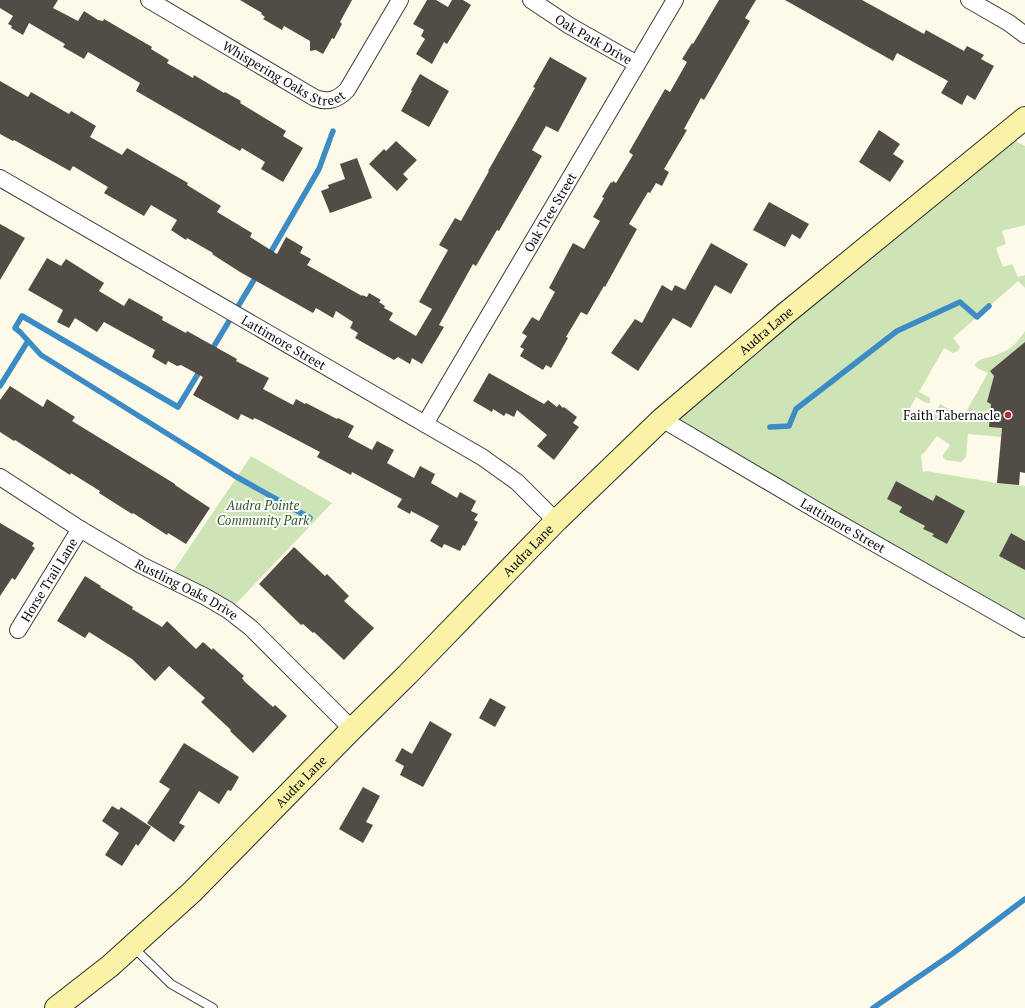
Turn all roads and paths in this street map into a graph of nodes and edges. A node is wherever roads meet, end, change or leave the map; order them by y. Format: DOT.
graph roads {
  1 [pos="149,0"];
  2 [pos="400,0"];
  3 [pos="531,0"];
  4 [pos="675,0"];
  5 [pos="969,0"];
  6 [pos="1025,35"];
  7 [pos="637,64"];
  8 [pos="1025,118"];
  9 [pos="0,178"];
  10 [pos="662,419"];
  11 [pos="425,424"];
  12 [pos="0,477"];
  13 [pos="556,521"];
  14 [pos="80,529"];
  15 [pos="1025,629"];
  16 [pos="18,630"];
  17 [pos="352,729"];
  18 [pos="133,946"];
  19 [pos="56,1008"];
  20 [pos="213,1008"];
  1 -- 2 [label="street, Whispering Oaks Street"];
  3 -- 7 [label="street, Oak Park Drive"];
  4 -- 7 [label="street, Oak Tree Street"];
  5 -- 6 [label="street"];
  7 -- 11 [label="street, Oak Tree Street"];
  8 -- 10 [label="street, Audra Lane"];
  9 -- 11 [label="street, Lattimore Street"];
  10 -- 13 [label="street, Audra Lane"];
  10 -- 15 [label="street, Lattimore Street"];
  11 -- 13 [label="street, Lattimore Street"];
  12 -- 14 [label="street, Rustling Oaks Drive"];
  13 -- 17 [label="street, Audra Lane"];
  14 -- 16 [label="street, Horse Trail Lane"];
  14 -- 17 [label="street, Rustling Oaks Drive"];
  17 -- 18 [label="street, Audra Lane"];
  18 -- 19 [label="street, Audra Lane"];
  18 -- 20 [label="lane"];
}
